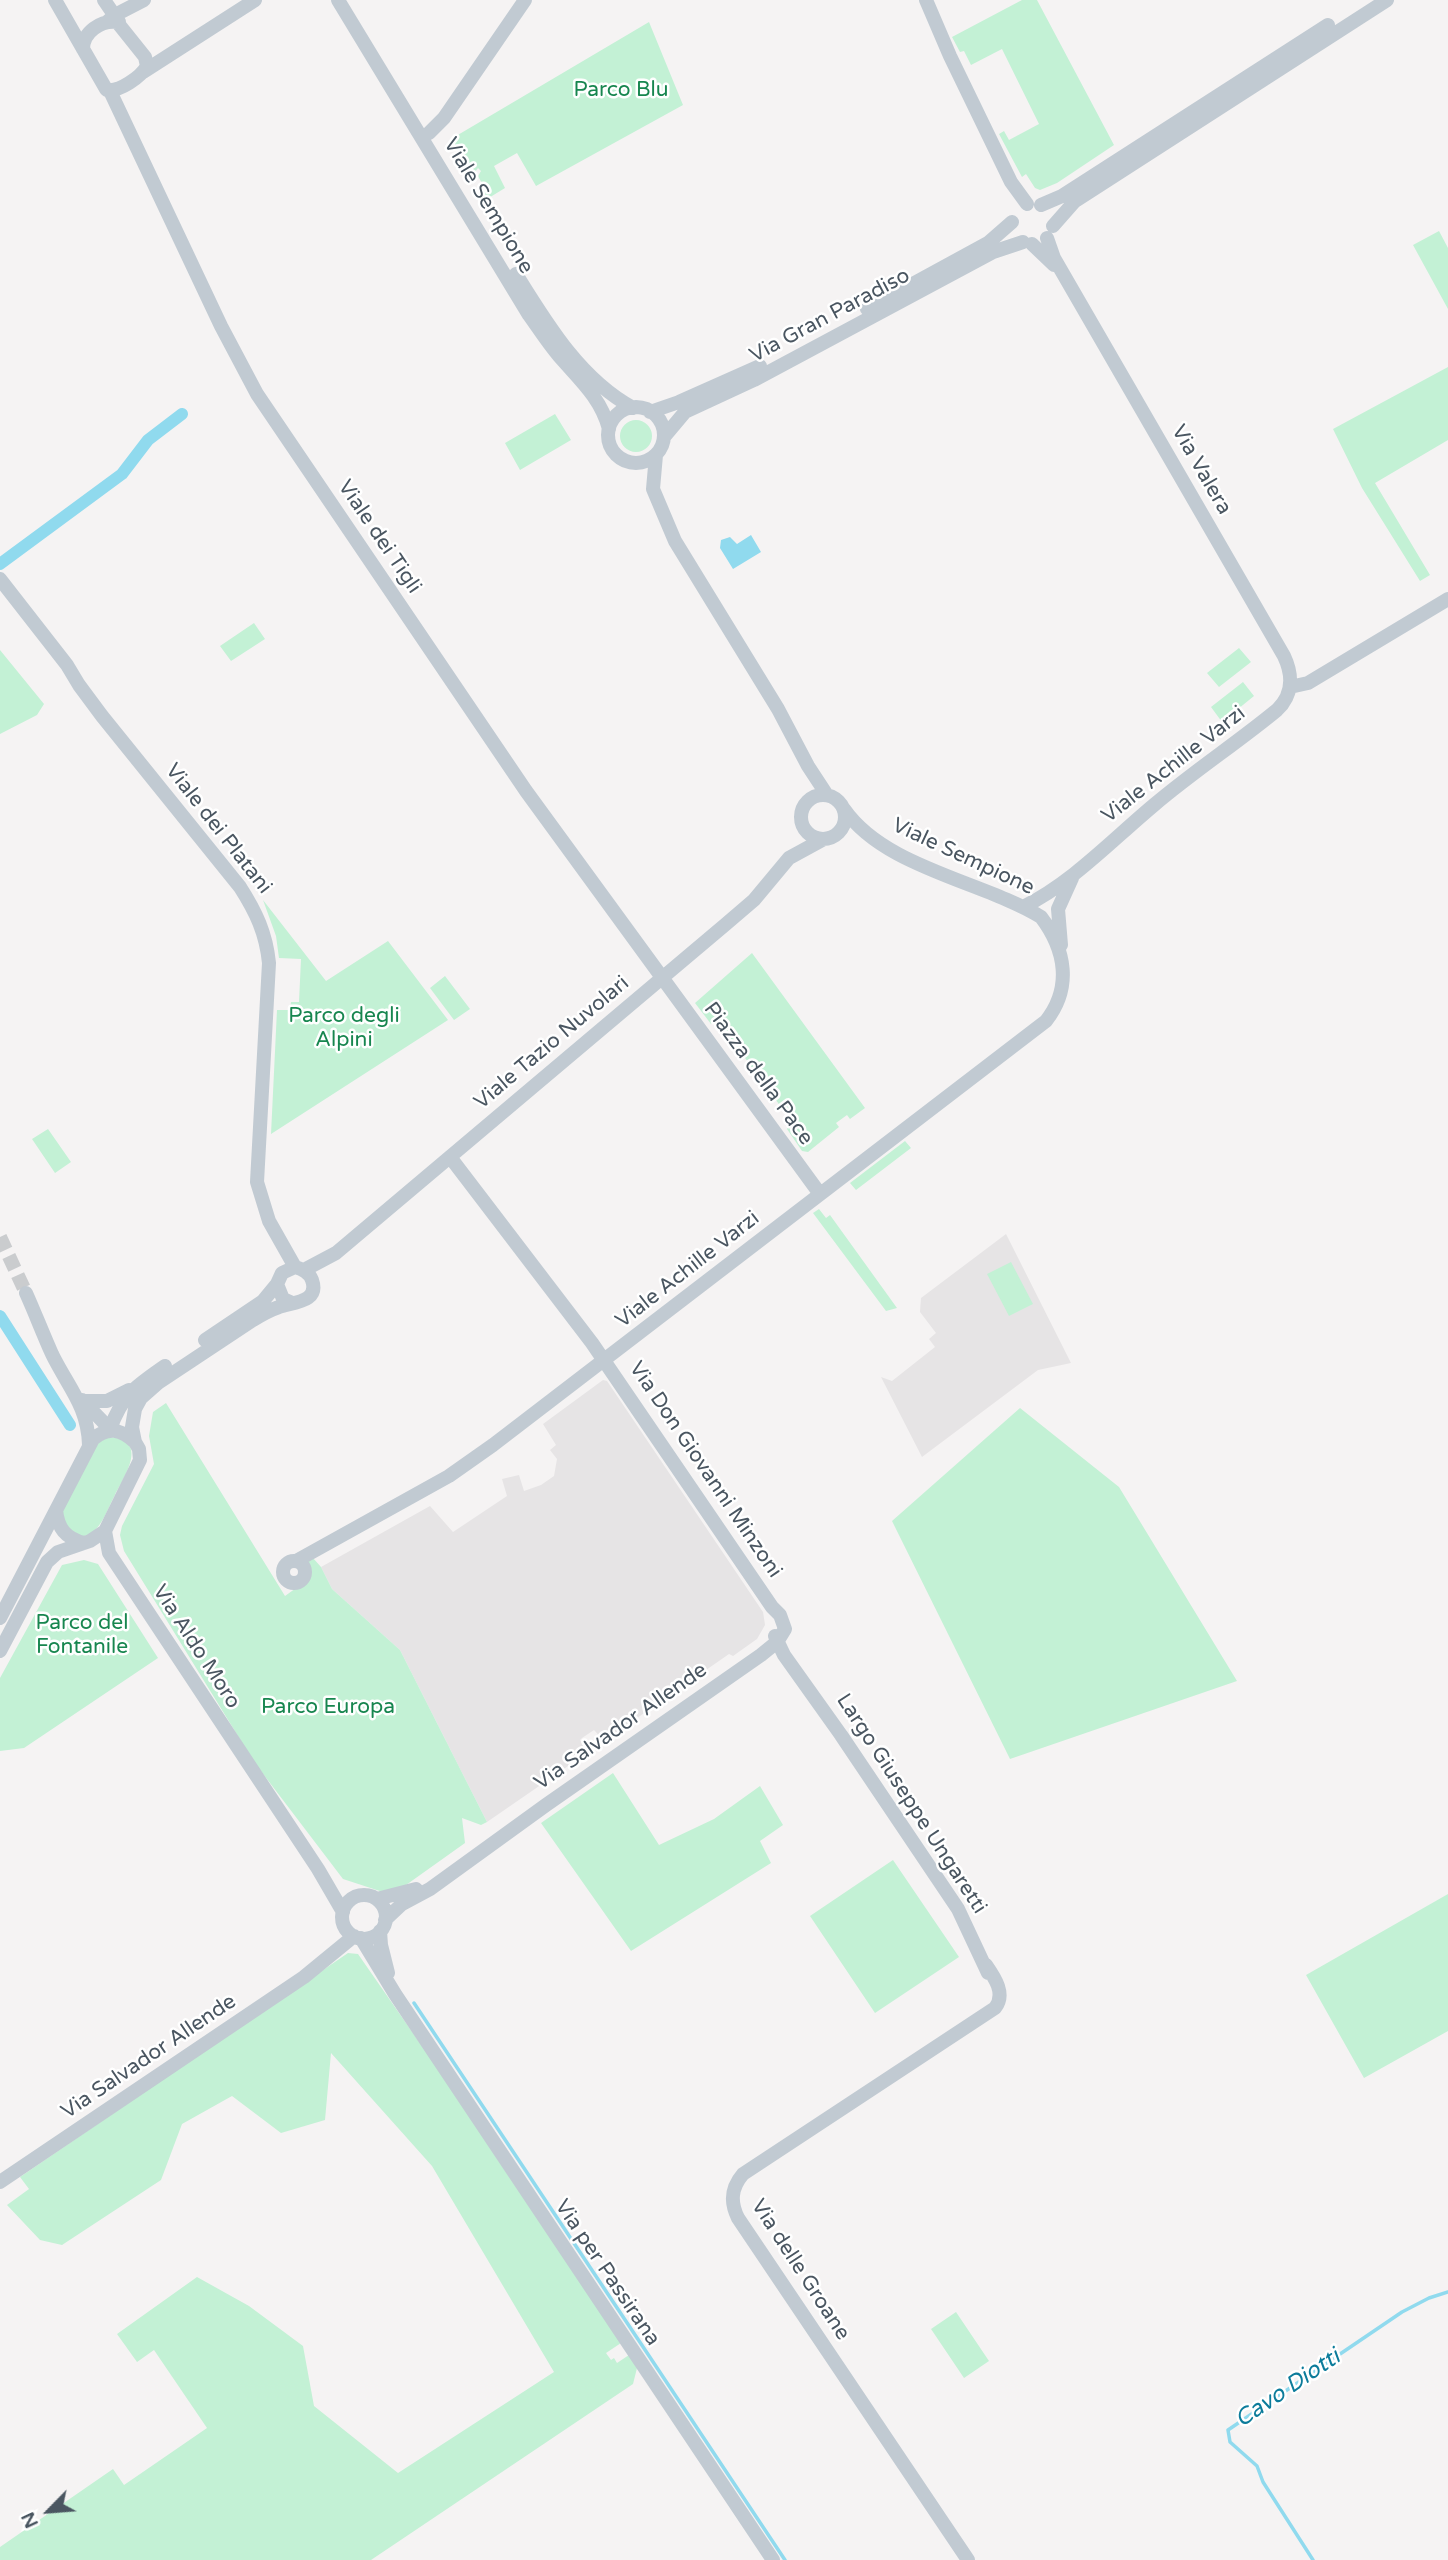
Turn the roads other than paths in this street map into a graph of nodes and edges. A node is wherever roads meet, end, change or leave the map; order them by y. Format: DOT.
graph roads {
  1 [pos="55,0"];
  2 [pos="104,0"];
  3 [pos="144,0"];
  4 [pos="255,0"];
  5 [pos="338,0"];
  6 [pos="347,0"];
  7 [pos="525,0"];
  8 [pos="926,0"];
  9 [pos="1368,0"];
  10 [pos="1387,0"];
  11 [pos="114,20"];
  12 [pos="83,49"];
  13 [pos="143,72"];
  14 [pos="110,91"];
  15 [pos="429,133"];
  16 [pos="1024,210"];
  17 [pos="1050,232"];
  18 [pos="1028,243"];
  19 [pos="1066,278"];
  20 [pos="633,408"];
  21 [pos="650,412"];
  22 [pos="609,429"];
  23 [pos="664,437"];
  24 [pos="656,455"];
  25 [pos="631,463"];
  26 [pos="653,489"];
  27 [pos="0,579"];
  28 [pos="1448,599"];
  29 [pos="1290,687"];
  30 [pos="808,766"];
  31 [pos="827,795"];
  32 [pos="809,800"];
  33 [pos="844,809"];
  34 [pos="802,824"];
  35 [pos="839,834"];
  36 [pos="867,834"];
  37 [pos="822,840"];
  38 [pos="789,858"];
  39 [pos="1077,871"];
  40 [pos="1023,907"];
  41 [pos="1058,909"];
  42 [pos="1041,917"];
  43 [pos="1063,971"];
  44 [pos="661,978"];
  45 [pos="450,1157"];
  46 [pos="820,1194"];
  47 [pos="294,1275"];
  48 [pos="26,1293"];
  49 [pos="292,1303"];
  50 [pos="604,1360"];
  51 [pos="135,1387"];
  52 [pos="79,1396"];
  53 [pos="110,1429"];
  54 [pos="135,1442"];
  55 [pos="89,1445"];
  56 [pos="56,1510"];
  57 [pos="105,1531"];
  58 [pos="87,1542"];
  59 [pos="109,1553"];
  60 [pos="296,1561"];
  61 [pos="0,1618"];
  62 [pos="778,1637"];
  63 [pos="0,1651"];
  64 [pos="318,1869"];
  65 [pos="447,1877"];
  66 [pos="355,1897"];
  67 [pos="377,1899"];
  68 [pos="343,1918"];
  69 [pos="383,1925"];
  70 [pos="357,1937"];
  71 [pos="321,1963"];
  72 [pos="997,1996"];
  73 [pos="406,2009"];
  74 [pos="0,2182"];
  75 [pos="773,2560"];
  76 [pos="968,2560"];
  1 -- 12 [label="street, Viale dei Tigli"];
  2 -- 11 [label="street"];
  3 -- 11 [label="street"];
  4 -- 13 [label="street"];
  5 -- 22 [label="street, Viale Sempione"];
  6 -- 15 [label="street, Viale Sempione"];
  7 -- 15 [label="street"];
  8 -- 16 [label="street"];
  9 -- 16 [label="street, Via Gran Paradiso"];
  10 -- 17 [label="street"];
  11 -- 12 [label="street"];
  11 -- 13 [label="street"];
  12 -- 14 [label="street, Viale dei Tigli"];
  13 -- 14 [label="street"];
  14 -- 44 [label="street, Viale dei Tigli"];
  15 -- 20 [label="street, Viale Sempione"];
  16 -- 17 [label="street, Via Valera"];
  16 -- 18 [label="street, Via Valera"];
  16 -- 21 [label="street, Via Gran Paradiso"];
  17 -- 18 [label="street, Via Gran Paradiso"];
  17 -- 19 [label="street, Via Valera"];
  18 -- 19 [label="street, Via Valera"];
  18 -- 23 [label="street, Via Gran Paradiso"];
  19 -- 29 [label="street, Via Valera"];
  20 -- 21 [label="street"];
  20 -- 22 [label="street"];
  21 -- 23 [label="street"];
  22 -- 25 [label="street"];
  23 -- 24 [label="street"];
  24 -- 25 [label="street"];
  24 -- 26 [label="street"];
  25 -- 26 [label="street"];
  26 -- 30 [label="street"];
  27 -- 47 [label="street, Viale dei Platani"];
  28 -- 29 [label="street"];
  29 -- 39 [label="street, Viale Achille Varzi"];
  30 -- 31 [label="street"];
  30 -- 32 [label="street"];
  31 -- 32 [label="street"];
  31 -- 33 [label="street"];
  32 -- 34 [label="street"];
  33 -- 35 [label="street"];
  33 -- 36 [label="street, Viale Sempione"];
  34 -- 37 [label="street"];
  34 -- 38 [label="street, Viale Tazio Nuvolari"];
  35 -- 36 [label="street, Viale Sempione"];
  35 -- 37 [label="street"];
  36 -- 40 [label="street, Viale Sempione"];
  37 -- 38 [label="street, Viale Tazio Nuvolari"];
  38 -- 44 [label="street, Viale Tazio Nuvolari"];
  39 -- 40 [label="street, Viale Achille Varzi"];
  39 -- 41 [label="street, Viale Achille Varzi"];
  40 -- 42 [label="street, Viale Sempione"];
  41 -- 42 [label="street"];
  41 -- 43 [label="street, Viale Achille Varzi"];
  42 -- 43 [label="street, Viale Achille Varzi"];
  43 -- 46 [label="street, Viale Achille Varzi"];
  44 -- 45 [label="street, Viale Tazio Nuvolari"];
  44 -- 46 [label="street, Piazza della Pace"];
  45 -- 47 [label="street, Viale Tazio Nuvolari"];
  45 -- 50 [label="street, Via Don Giovanni Minzoni"];
  46 -- 50 [label="street, Viale Achille Varzi"];
  47 -- 49 [label="street"];
  47 -- 49 [label="street"];
  47 -- 51 [label="street, Viale Tazio Nuvolari"];
  48 -- 52 [label="street"];
  49 -- 54 [label="street"];
  50 -- 60 [label="street, Viale Achille Varzi"];
  50 -- 62 [label="street, Via Don Giovanni Minzoni"];
  51 -- 52 [label="street"];
  51 -- 53 [label="street, Viale Tazio Nuvolari"];
  52 -- 53 [label="street"];
  52 -- 55 [label="street"];
  53 -- 54 [label="street"];
  53 -- 55 [label="street, Viale Tazio Nuvolari"];
  54 -- 57 [label="street"];
  55 -- 56 [label="street, Viale Tazio Nuvolari"];
  56 -- 58 [label="street"];
  56 -- 61 [label="street, Viale Tazio Nuvolari"];
  57 -- 58 [label="street"];
  57 -- 59 [label="street, Via Aldo Moro"];
  58 -- 59 [label="street, Via Aldo Moro"];
  58 -- 63 [label="street"];
  59 -- 64 [label="street, Via Aldo Moro"];
  62 -- 65 [label="street, Via Salvador Allende"];
  62 -- 72 [label="street, Largo Giuseppe Ungaretti"];
  64 -- 66 [label="street, Via Aldo Moro"];
  64 -- 68 [label="street, Via Aldo Moro"];
  65 -- 67 [label="street, Via Salvador Allende"];
  65 -- 69 [label="street, Via Salvador Allende"];
  66 -- 67 [label="street"];
  66 -- 68 [label="street"];
  67 -- 69 [label="street"];
  68 -- 70 [label="street"];
  68 -- 71 [label="street, Via Salvador Allende"];
  69 -- 70 [label="street"];
  69 -- 73 [label="street, Via per Passirana"];
  70 -- 71 [label="street, Via Salvador Allende"];
  70 -- 73 [label="street, Via per Passirana"];
  71 -- 74 [label="street, Via Salvador Allende"];
  72 -- 76 [label="street, Via delle Groane"];
  73 -- 75 [label="street, Via per Passirana"];
}
